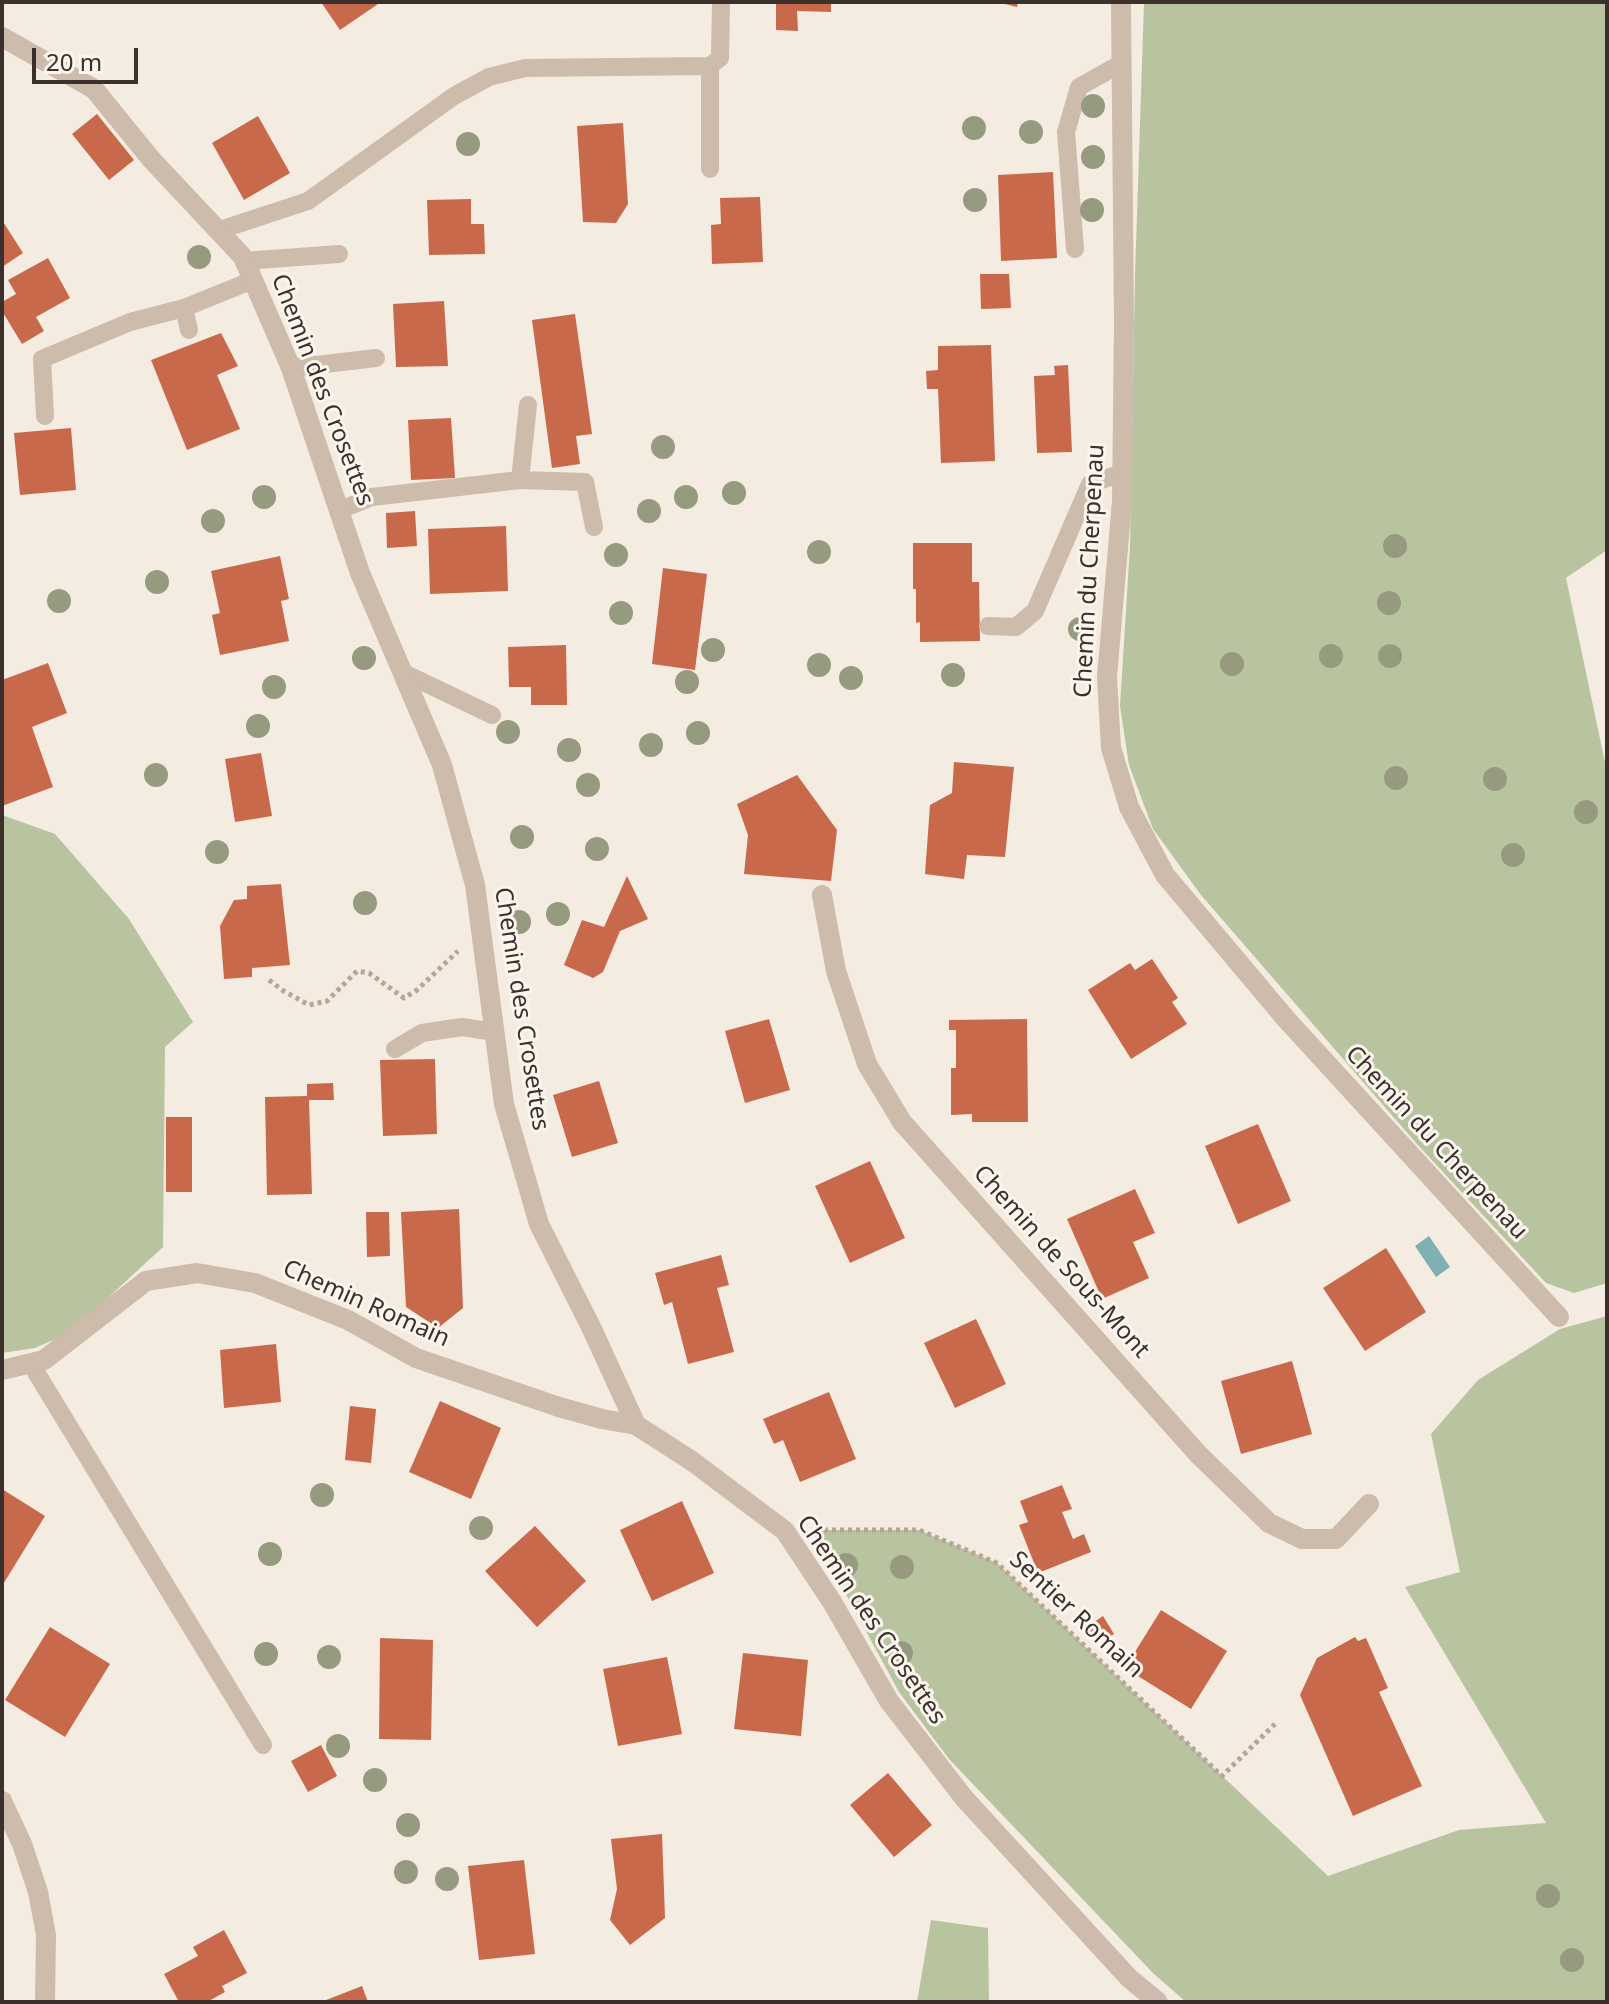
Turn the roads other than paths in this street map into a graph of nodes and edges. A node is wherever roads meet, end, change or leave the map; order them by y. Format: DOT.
graph roads {
  1 [pos="721,2"];
  2 [pos="1117,6"];
  3 [pos="2,37"];
  4 [pos="1122,63"];
  5 [pos="710,66"];
  6 [pos="710,169"];
  7 [pos="220,230"];
  8 [pos="1075,249"];
  9 [pos="339,254"];
  10 [pos="249,270"];
  11 [pos="184,308"];
  12 [pos="189,330"];
  13 [pos="376,358"];
  14 [pos="291,368"];
  15 [pos="528,405"];
  16 [pos="45,416"];
  17 [pos="1122,473"];
  18 [pos="520,480"];
  19 [pos="340,510"];
  20 [pos="594,527"];
  21 [pos="988,626"];
  22 [pos="404,673"];
  23 [pos="492,715"];
  24 [pos="822,895"];
  25 [pos="494,1032"];
  26 [pos="395,1049"];
  27 [pos="1559,1317"];
  28 [pos="31,1364"];
  29 [pos="2,1370"];
  30 [pos="636,1425"];
  31 [pos="1369,1504"];
  32 [pos="263,1745"];
  33 [pos="2,1801"];
  34 [pos="45,2002"];
  35 [pos="1158,2002"];
  1 -- 5 [label="lane"];
  2 -- 4 [label="street, Chemin du Cherpenau"];
  3 -- 7 [label="street, Chemin des Crosettes"];
  4 -- 8 [label="lane"];
  4 -- 17 [label="street, Chemin du Cherpenau"];
  5 -- 6 [label="lane"];
  5 -- 7 [label="lane"];
  7 -- 10 [label="street, Chemin des Crosettes"];
  9 -- 10 [label="lane"];
  10 -- 11 [label="lane"];
  10 -- 14 [label="street, Chemin des Crosettes"];
  11 -- 12 [label="lane"];
  11 -- 16 [label="lane"];
  13 -- 14 [label="lane"];
  14 -- 19 [label="street, Chemin des Crosettes"];
  15 -- 18 [label="lane"];
  17 -- 21 [label="lane"];
  17 -- 27 [label="street, Chemin du Cherpenau"];
  18 -- 19 [label="lane"];
  18 -- 20 [label="lane"];
  19 -- 22 [label="street, Chemin des Crosettes"];
  22 -- 23 [label="lane"];
  22 -- 25 [label="street, Chemin des Crosettes"];
  24 -- 31 [label="street, Chemin de Sous-Mont"];
  25 -- 26 [label="lane"];
  25 -- 30 [label="street, Chemin des Crosettes"];
  28 -- 29 [label="street, Chemin Romain"];
  28 -- 30 [label="street, Chemin Romain"];
  28 -- 32 [label="lane"];
  30 -- 35 [label="street, Chemin des Crosettes"];
  33 -- 34 [label="street"];
}
